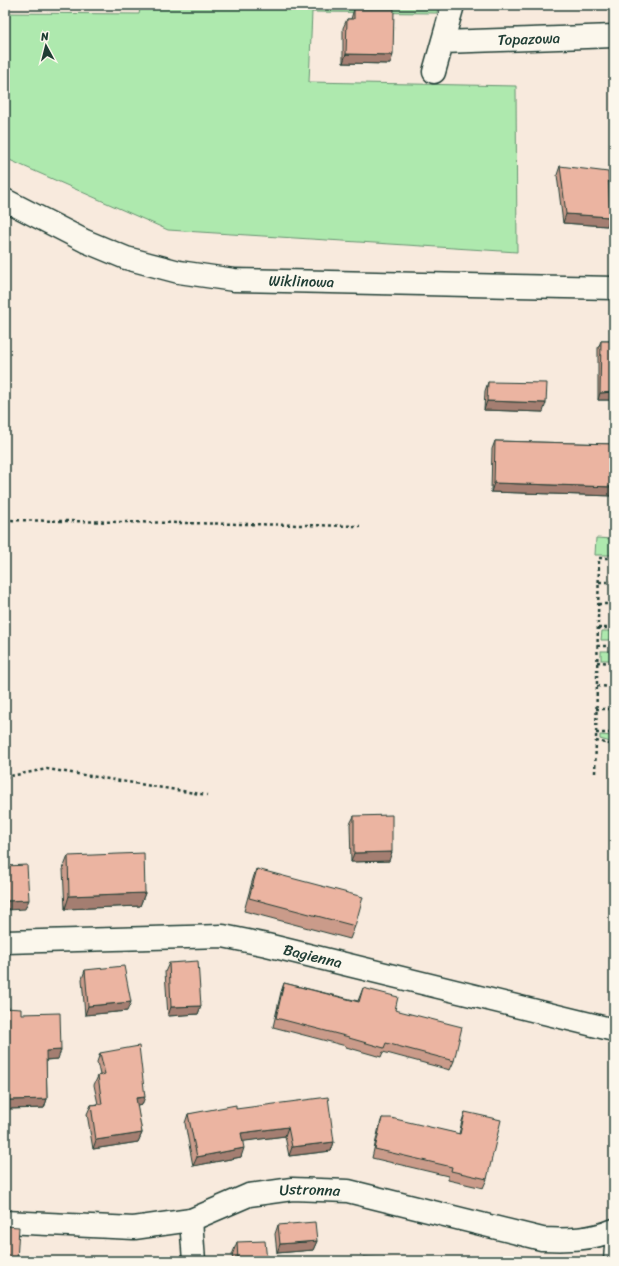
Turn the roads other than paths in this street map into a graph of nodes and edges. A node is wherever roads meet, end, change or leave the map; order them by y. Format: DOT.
graph roads {
  1 [pos="453,5"];
  2 [pos="614,36"];
  3 [pos="443,42"];
  4 [pos="434,72"];
  5 [pos="5,200"];
  6 [pos="614,288"];
  7 [pos="5,942"];
  8 [pos="614,1030"];
  9 [pos="191,1220"];
  10 [pos="5,1222"];
  11 [pos="613,1231"];
  12 [pos="194,1261"];
  13 [pos="610,1261"];
  1 -- 3 [label="street"];
  2 -- 3 [label="street, Topazowa"];
  3 -- 4 [label="street"];
  5 -- 6 [label="street, Wiklinowa"];
  7 -- 8 [label="street, Bagienna"];
  9 -- 10 [label="street, Ustronna"];
  9 -- 11 [label="street, Ustronna"];
  9 -- 12 [label="street"];
  11 -- 13 [label="lane"];
}
